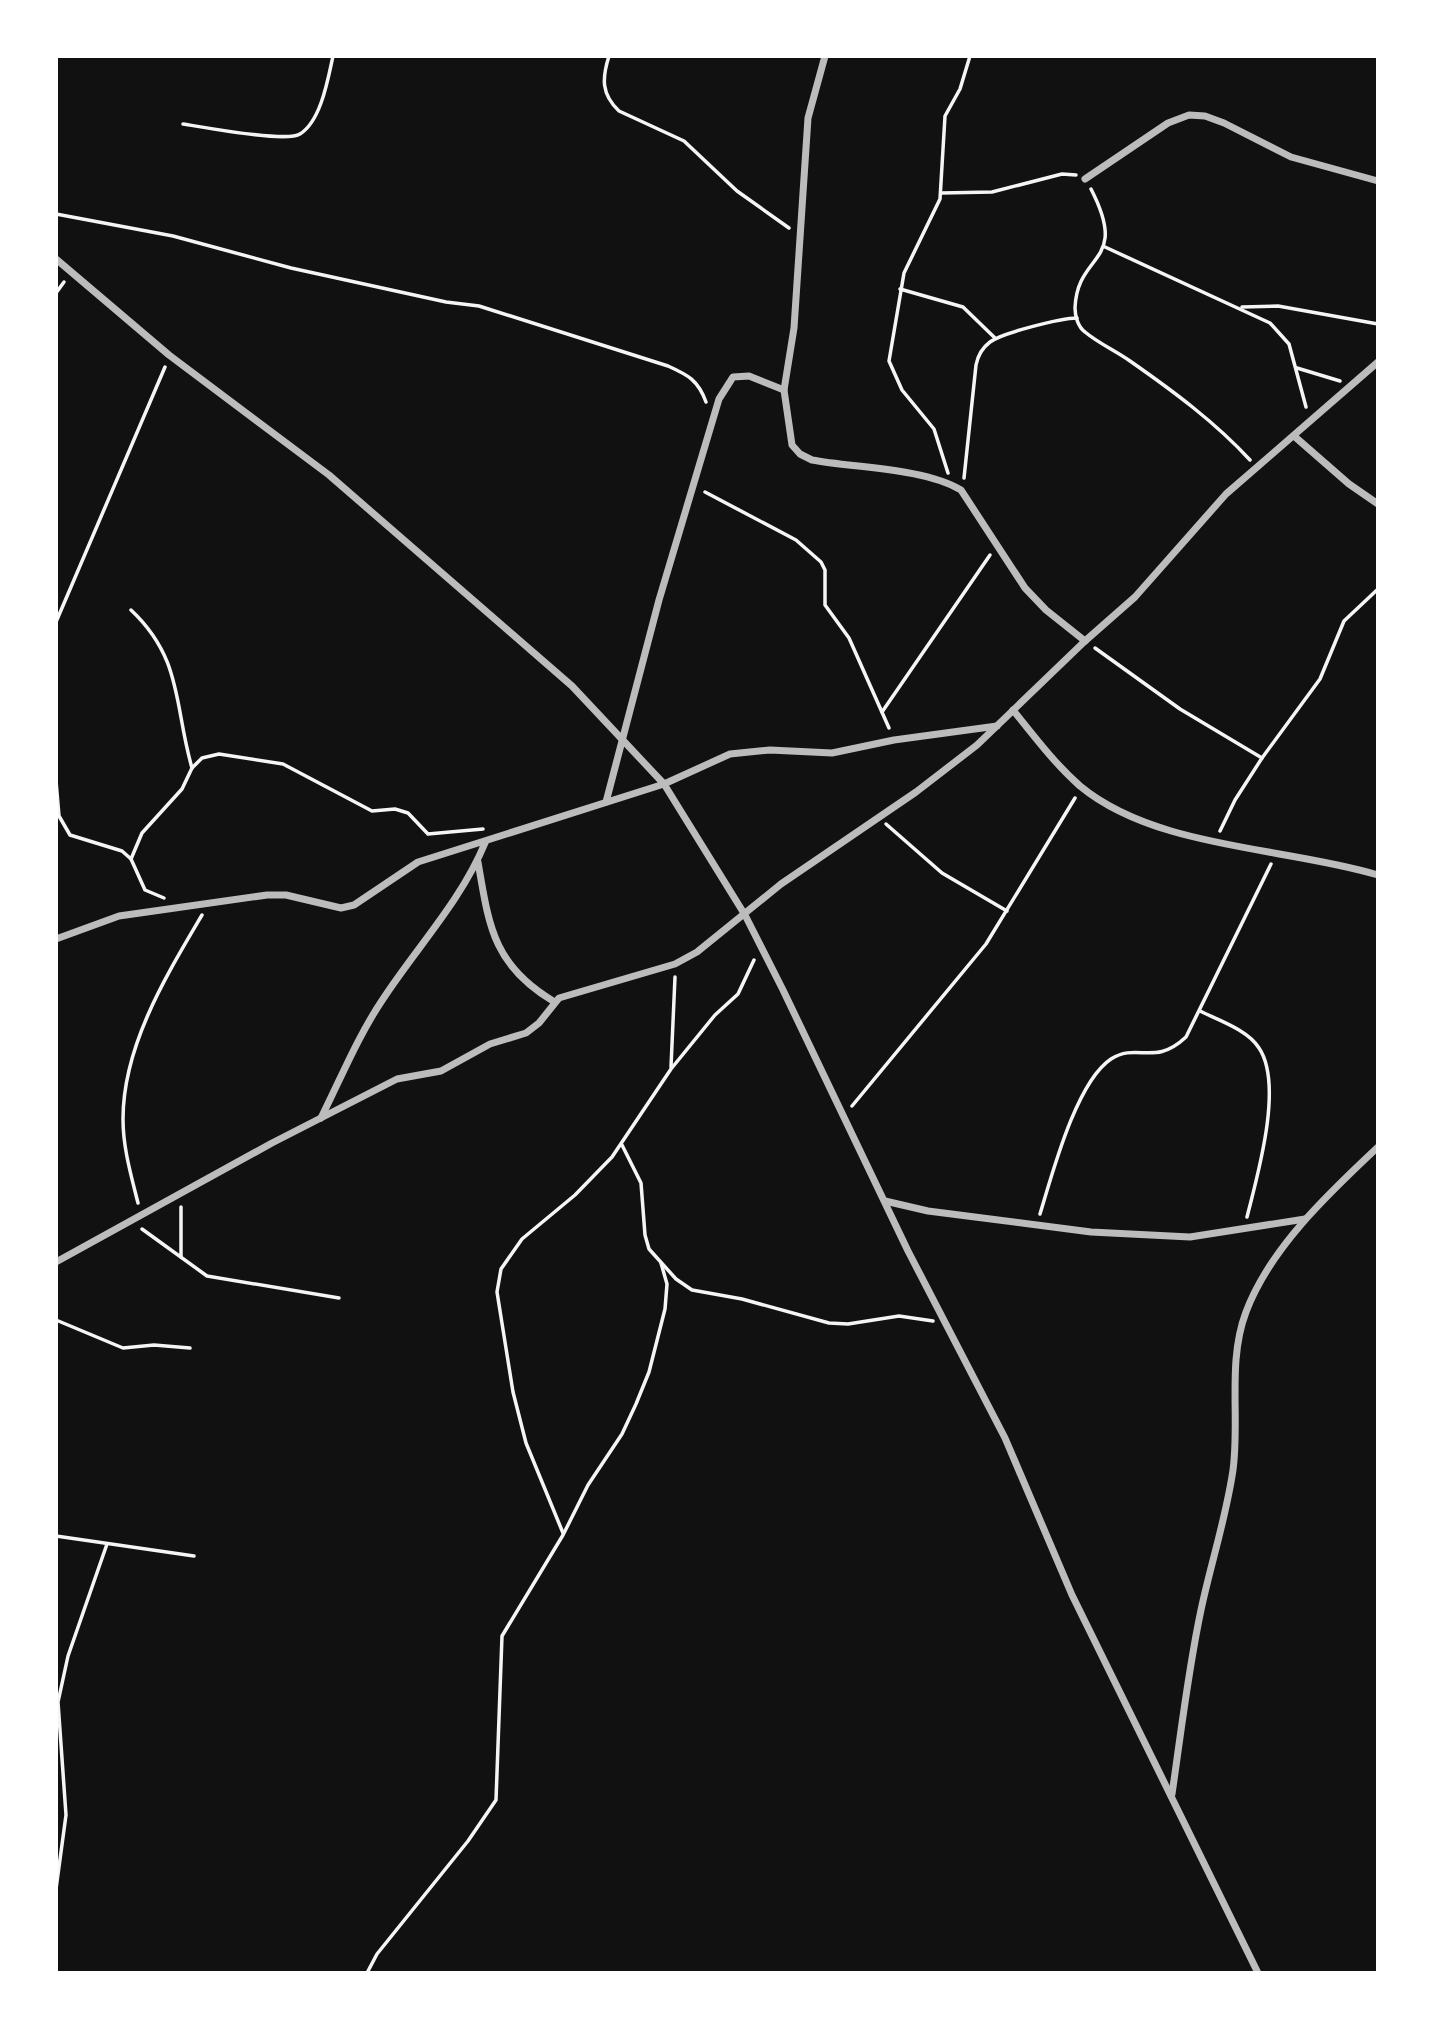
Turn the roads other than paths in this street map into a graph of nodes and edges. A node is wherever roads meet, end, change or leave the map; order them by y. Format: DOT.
graph roads {
  1 [pos="825,56"];
  2 [pos="1086,180"];
  3 [pos="1378,181"];
  4 [pos="56,259"];
  5 [pos="1378,362"];
  6 [pos="785,390"];
  7 [pos="1294,436"];
  8 [pos="1378,504"];
  9 [pos="1085,641"];
  10 [pos="1013,710"];
  11 [pos="998,726"];
  12 [pos="622,736"];
  13 [pos="664,784"];
  14 [pos="606,802"];
  15 [pos="485,843"];
  16 [pos="477,861"];
  17 [pos="1378,875"];
  18 [pos="745,915"];
  19 [pos="56,939"];
  20 [pos="554,1002"];
  21 [pos="320,1120"];
  22 [pos="1378,1147"];
  23 [pos="885,1201"];
  24 [pos="1305,1219"];
  25 [pos="56,1262"];
  26 [pos="1172,1794"];
  27 [pos="1258,1973"];
  1 -- 6 [label="street"];
  2 -- 3 [label="street"];
  4 -- 12 [label="street"];
  5 -- 7 [label="street"];
  6 -- 9 [label="street"];
  6 -- 12 [label="street"];
  7 -- 8 [label="street"];
  7 -- 9 [label="street"];
  9 -- 10 [label="street"];
  10 -- 11 [label="street"];
  10 -- 17 [label="street"];
  11 -- 13 [label="street"];
  11 -- 18 [label="street"];
  12 -- 13 [label="street"];
  12 -- 14 [label="street"];
  13 -- 14 [label="street"];
  13 -- 18 [label="street"];
  14 -- 15 [label="street"];
  15 -- 16 [label="street"];
  15 -- 19 [label="street"];
  16 -- 20 [label="street"];
  16 -- 21 [label="street"];
  18 -- 20 [label="street"];
  18 -- 23 [label="street"];
  20 -- 21 [label="street"];
  21 -- 25 [label="street"];
  22 -- 24 [label="street"];
  23 -- 24 [label="street"];
  23 -- 26 [label="street"];
  24 -- 26 [label="street"];
  26 -- 27 [label="street"];
}
